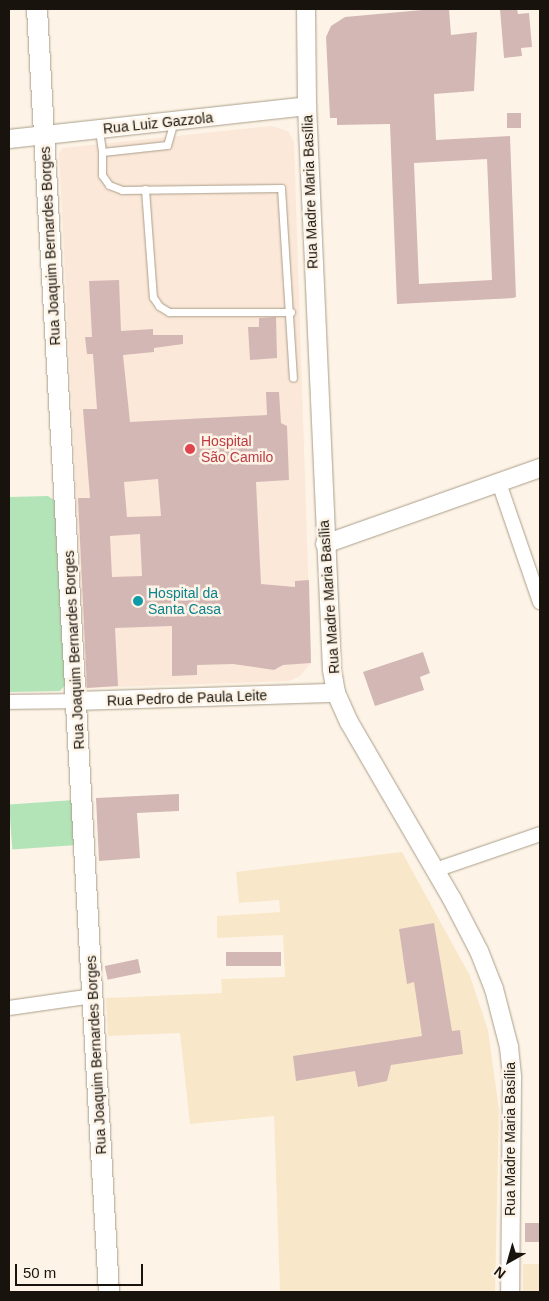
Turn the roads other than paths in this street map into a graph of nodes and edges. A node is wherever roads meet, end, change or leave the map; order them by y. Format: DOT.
graph roads {
  1 [pos="37,9"];
  2 [pos="306,9"];
  3 [pos="307,106"];
  4 [pos="174,121"];
  5 [pos="99,129"];
  6 [pos="44,135"];
  7 [pos="9,139"];
  8 [pos="102,152"];
  9 [pos="145,189"];
  10 [pos="291,312"];
  11 [pos="293,378"];
  12 [pos="540,468"];
  13 [pos="499,483"];
  14 [pos="325,544"];
  15 [pos="540,602"];
  16 [pos="336,693"];
  17 [pos="77,701"];
  18 [pos="9,702"];
  19 [pos="540,834"];
  20 [pos="435,870"];
  21 [pos="93,996"];
  22 [pos="9,1008"];
  23 [pos="109,1292"];
  24 [pos="510,1292"];
  1 -- 6 [label="main road, Rua Joaquim Bernardes Borges"];
  2 -- 3 [label="street, Rua Madre Maria Basília"];
  3 -- 4 [label="street, Rua Luiz Gazzola"];
  3 -- 14 [label="street, Rua Madre Maria Basília"];
  4 -- 5 [label="street, Rua Luiz Gazzola"];
  4 -- 8 [label="lane"];
  5 -- 6 [label="street, Rua Luiz Gazzola"];
  5 -- 8 [label="lane"];
  6 -- 7 [label="street, Rua Luiz Gazzola"];
  6 -- 17 [label="main road, Rua Joaquim Bernardes Borges"];
  8 -- 9 [label="lane"];
  9 -- 10 [label="lane"];
  9 -- 10 [label="lane"];
  10 -- 11 [label="lane"];
  12 -- 13 [label="street"];
  13 -- 14 [label="street"];
  13 -- 15 [label="street"];
  14 -- 16 [label="street, Rua Madre Maria Basília"];
  16 -- 17 [label="street, Rua Pedro de Paula Leite"];
  16 -- 20 [label="street, Rua Madre Maria Basília"];
  17 -- 18 [label="street, Rua Pedro de Paula Leite"];
  17 -- 21 [label="main road, Rua Joaquim Bernardes Borges"];
  19 -- 20 [label="street"];
  20 -- 24 [label="street, Rua Madre Maria Basília"];
  21 -- 22 [label="street"];
  21 -- 23 [label="main road, Rua Joaquim Bernardes Borges"];
}
